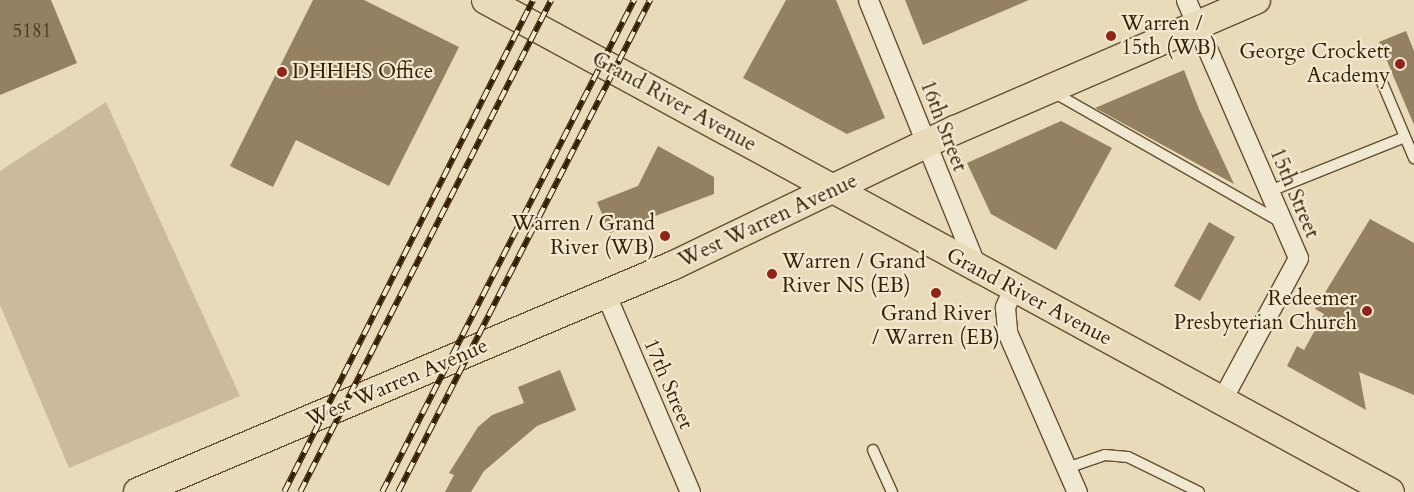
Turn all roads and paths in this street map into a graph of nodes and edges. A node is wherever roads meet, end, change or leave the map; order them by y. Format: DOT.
graph roads {
  1 [pos="486,0"];
  2 [pos="868,0"];
  3 [pos="1186,0"];
  4 [pos="1256,0"];
  5 [pos="1197,25"];
  6 [pos="1381,80"];
  7 [pos="1048,88"];
  8 [pos="1405,137"];
  9 [pos="924,144"];
  10 [pos="1414,158"];
  11 [pos="836,190"];
  12 [pos="1270,191"];
  13 [pos="1284,224"];
  14 [pos="977,269"];
  15 [pos="1013,288"];
  16 [pos="606,295"];
  17 [pos="1222,399"];
  18 [pos="873,450"];
  19 [pos="1067,468"];
  20 [pos="138,492"];
  21 [pos="690,492"];
  22 [pos="892,492"];
  23 [pos="1077,492"];
  24 [pos="1198,492"];
  25 [pos="1390,492"];
  1 -- 11 [label="main road, Grand River Avenue"];
  2 -- 9 [label="street, 16th Street"];
  3 -- 5 [label="street, 15th Street"];
  4 -- 5 [label="main road, West Warren Avenue"];
  5 -- 7 [label="main road, West Warren Avenue"];
  5 -- 12 [label="street, 15th Street"];
  6 -- 8 [label="lane"];
  7 -- 9 [label="main road, West Warren Avenue"];
  7 -- 13 [label="lane"];
  8 -- 10 [label="lane"];
  8 -- 12 [label="lane"];
  9 -- 11 [label="main road, West Warren Avenue"];
  9 -- 14 [label="street, 16th Street"];
  11 -- 14 [label="main road, Grand River Avenue"];
  11 -- 16 [label="main road, West Warren Avenue"];
  12 -- 13 [label="street, 15th Street"];
  13 -- 17 [label="street, 15th Street"];
  14 -- 15 [label="main road, Grand River Avenue"];
  15 -- 17 [label="main road, Grand River Avenue"];
  15 -- 19 [label="street"];
  16 -- 20 [label="main road, West Warren Avenue"];
  16 -- 21 [label="street, 17th Street"];
  17 -- 25 [label="main road, Grand River Avenue"];
  18 -- 22 [label="lane"];
  19 -- 23 [label="street"];
  19 -- 24 [label="lane"];
}
